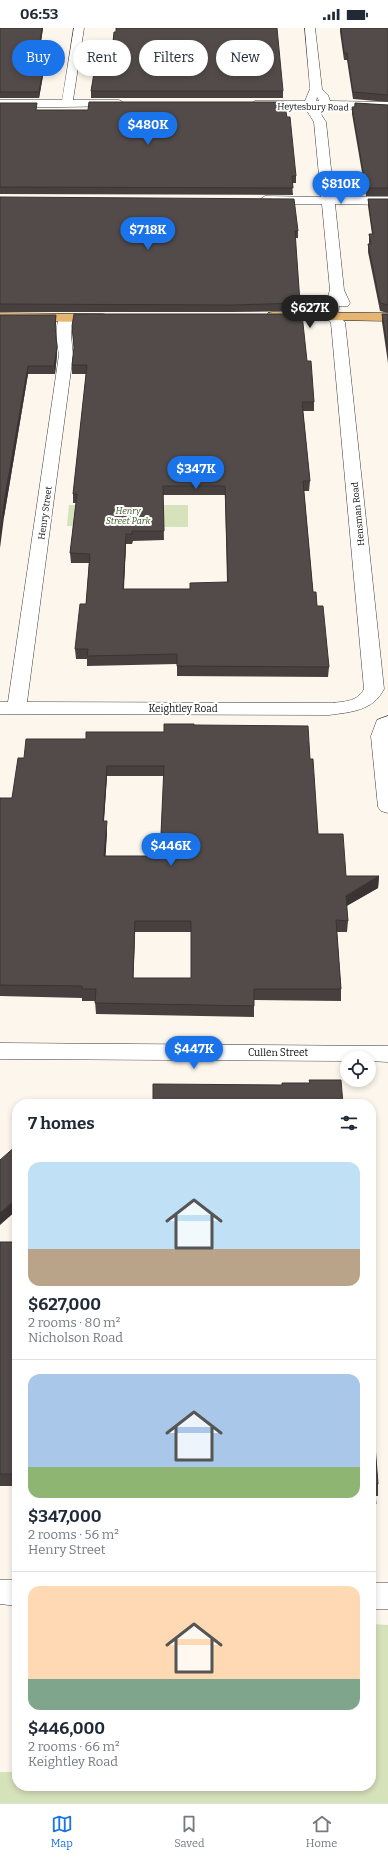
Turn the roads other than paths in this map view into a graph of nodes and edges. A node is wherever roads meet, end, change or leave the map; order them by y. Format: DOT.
graph roads {
  1 [pos="79,28"];
  2 [pos="310,28"];
  3 [pos="316,90"];
  4 [pos="0,104"];
  5 [pos="67,104"];
  6 [pos="129,104"];
  7 [pos="249,105"];
  8 [pos="310,105"];
  9 [pos="326,105"];
  10 [pos="388,106"];
  11 [pos="320,122"];
  12 [pos="251,200"];
  13 [pos="328,200"];
  14 [pos="388,201"];
  15 [pos="388,316"];
  16 [pos="0,318"];
  17 [pos="66,318"];
  18 [pos="114,318"];
  19 [pos="339,318"];
  20 [pos="258,319"];
  21 [pos="388,322"];
  22 [pos="364,701"];
  23 [pos="8,708"];
  24 [pos="388,722"];
  25 [pos="388,807"];
  26 [pos="0,1051"];
  27 [pos="388,1054"];
  28 [pos="0,1592"];
  29 [pos="12,1593"];
  30 [pos="376,1596"];
  31 [pos="388,1596"];
  1 -- 5 [label="street"];
  2 -- 3 [label="street"];
  3 -- 8 [label="street"];
  3 -- 9 [label="street"];
  4 -- 5 [label="street"];
  5 -- 6 [label="street"];
  7 -- 8 [label="street, Heytesbury Road"];
  8 -- 9 [label="street, Heytesbury Road"];
  8 -- 11 [label="street, Hensman Road"];
  9 -- 10 [label="street, Heytesbury Road"];
  9 -- 11 [label="street, Hensman Road"];
  11 -- 13 [label="street, Hensman Road"];
  12 -- 13 [label="street"];
  13 -- 14 [label="street"];
  13 -- 19 [label="street, Hensman Road"];
  15 -- 19 [label="main road"];
  16 -- 17 [label="main road"];
  17 -- 18 [label="main road"];
  17 -- 23 [label="street, Henry Street"];
  19 -- 20 [label="main road"];
  19 -- 21 [label="main road"];
  19 -- 22 [label="street, Hensman Road"];
  22 -- 23 [label="street, Keightley Road"];
  24 -- 25 [label="street"];
  26 -- 27 [label="street, Cullen Street"];
  28 -- 29 [label="street"];
  30 -- 31 [label="street"];
}
